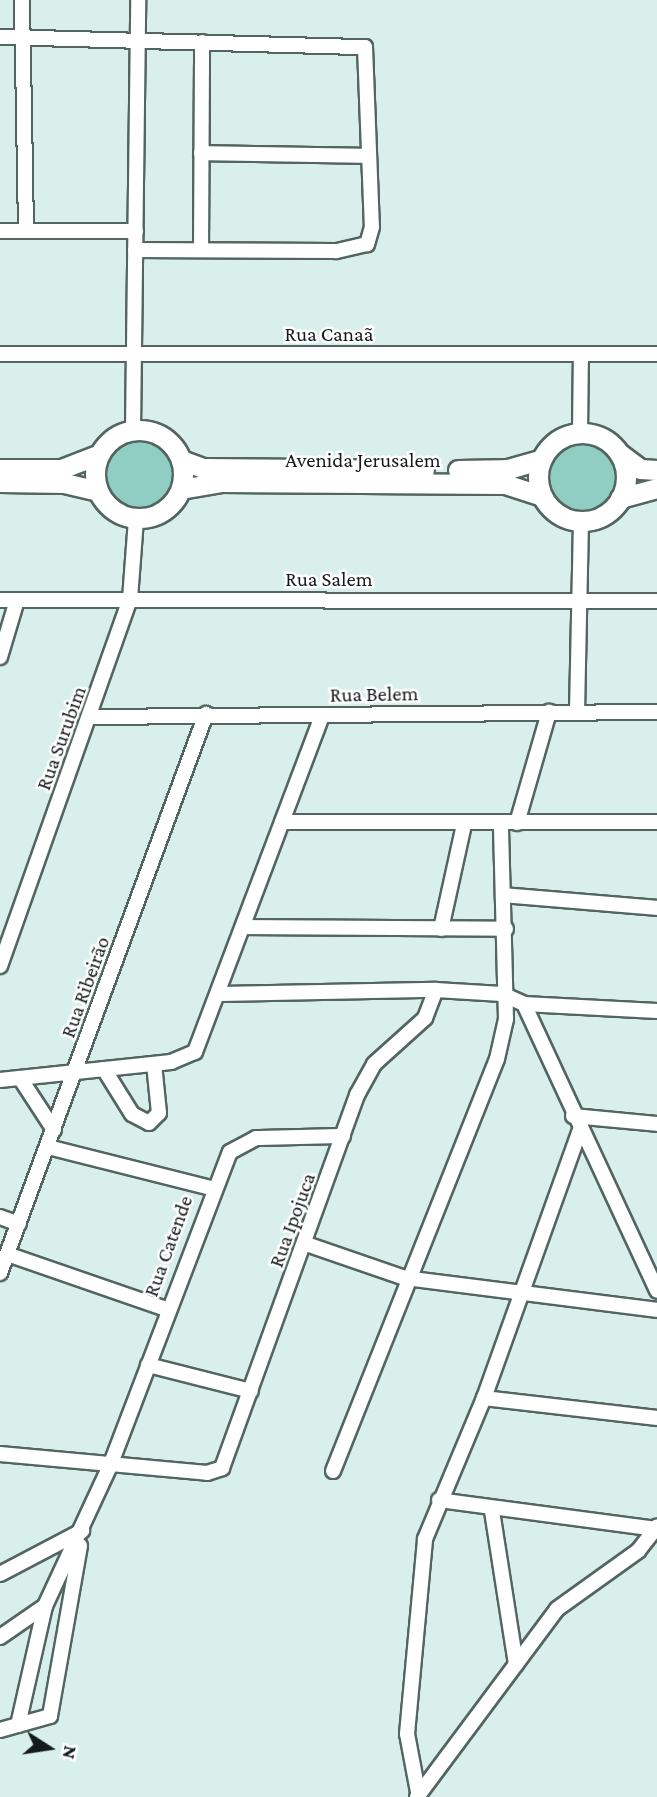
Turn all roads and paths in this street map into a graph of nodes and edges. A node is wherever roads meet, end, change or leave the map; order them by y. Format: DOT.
graph roads {
  1 [pos="22,0"];
  2 [pos="138,0"];
  3 [pos="0,37"];
  4 [pos="25,41"];
  5 [pos="138,41"];
  6 [pos="202,42"];
  7 [pos="201,153"];
  8 [pos="369,156"];
  9 [pos="0,231"];
  10 [pos="26,231"];
  11 [pos="136,231"];
  12 [pos="135,250"];
  13 [pos="201,250"];
  14 [pos="0,354"];
  15 [pos="133,355"];
  16 [pos="581,355"];
  17 [pos="657,355"];
  18 [pos="133,430"];
  19 [pos="580,432"];
  20 [pos="619,453"];
  21 [pos="98,456"];
  22 [pos="542,459"];
  23 [pos="181,460"];
  24 [pos="0,469"];
  25 [pos="657,470"];
  26 [pos="289,475"];
  27 [pos="431,477"];
  28 [pos="0,482"];
  29 [pos="657,488"];
  30 [pos="181,489"];
  31 [pos="98,491"];
  32 [pos="542,496"];
  33 [pos="620,498"];
  34 [pos="136,519"];
  35 [pos="581,522"];
  36 [pos="130,599"];
  37 [pos="0,600"];
  38 [pos="17,600"];
  39 [pos="657,601"];
  40 [pos="578,602"];
  41 [pos="0,657"];
  42 [pos="549,712"];
  43 [pos="577,712"];
  44 [pos="657,712"];
  45 [pos="206,714"];
  46 [pos="323,716"];
  47 [pos="92,717"];
  48 [pos="282,821"];
  49 [pos="657,821"];
  50 [pos="517,823"];
  51 [pos="464,824"];
  52 [pos="501,824"];
  53 [pos="503,895"];
  54 [pos="657,908"];
  55 [pos="245,927"];
  56 [pos="441,929"];
  57 [pos="506,929"];
  58 [pos="5,930"];
  59 [pos="0,966"];
  60 [pos="436,990"];
  61 [pos="219,994"];
  62 [pos="502,994"];
  63 [pos="524,1004"];
  64 [pos="657,1012"];
  65 [pos="154,1064"];
  66 [pos="104,1069"];
  67 [pos="76,1071"];
  68 [pos="20,1077"];
  69 [pos="0,1080"];
  70 [pos="573,1116"];
  71 [pos="657,1124"];
  72 [pos="54,1130"];
  73 [pos="580,1130"];
  74 [pos="343,1136"];
  75 [pos="48,1147"];
  76 [pos="211,1188"];
  77 [pos="0,1217"];
  78 [pos="19,1224"];
  79 [pos="306,1244"];
  80 [pos="7,1254"];
  81 [pos="0,1273"];
  82 [pos="405,1278"];
  83 [pos="657,1291"];
  84 [pos="517,1297"];
  85 [pos="166,1309"];
  86 [pos="657,1310"];
  87 [pos="148,1365"];
  88 [pos="251,1391"];
  89 [pos="484,1398"];
  90 [pos="657,1418"];
  91 [pos="0,1454"];
  92 [pos="110,1466"];
  93 [pos="333,1471"];
  94 [pos="439,1500"];
  95 [pos="492,1511"];
  96 [pos="657,1528"];
  97 [pos="82,1531"];
  98 [pos="0,1574"];
  99 [pos="45,1606"];
  100 [pos="0,1637"];
  101 [pos="516,1664"];
  102 [pos="18,1725"];
  103 [pos="0,1730"];
  104 [pos="418,1795"];
  1 -- 4 [label="street"];
  2 -- 5 [label="street"];
  3 -- 4 [label="street"];
  4 -- 5 [label="street"];
  4 -- 10 [label="street"];
  5 -- 6 [label="street"];
  5 -- 11 [label="street"];
  6 -- 7 [label="street"];
  6 -- 8 [label="street"];
  7 -- 8 [label="street"];
  7 -- 13 [label="street"];
  8 -- 13 [label="street"];
  9 -- 10 [label="street"];
  10 -- 11 [label="street"];
  11 -- 12 [label="street"];
  12 -- 13 [label="street"];
  12 -- 15 [label="street"];
  14 -- 15 [label="street, Rua Canaã"];
  15 -- 16 [label="street, Rua Canaã"];
  15 -- 18 [label="street"];
  16 -- 17 [label="street, Rua Canaã"];
  16 -- 19 [label="street"];
  18 -- 21 [label="street"];
  18 -- 23 [label="street"];
  19 -- 20 [label="street"];
  19 -- 22 [label="street, Avenida Jerusalem"];
  20 -- 25 [label="street"];
  20 -- 33 [label="street"];
  21 -- 24 [label="street"];
  21 -- 31 [label="street"];
  22 -- 27 [label="street, Avenida Jerusalem"];
  22 -- 32 [label="street"];
  23 -- 26 [label="street, Avenida Jerusalem"];
  23 -- 30 [label="street"];
  26 -- 27 [label="street, Avenida Jerusalem"];
  26 -- 30 [label="street, Avenida Jerusalem"];
  27 -- 32 [label="street, Avenida Jerusalem"];
  28 -- 31 [label="street"];
  29 -- 33 [label="street"];
  30 -- 34 [label="street"];
  31 -- 34 [label="street"];
  32 -- 35 [label="street, Avenida Jerusalem"];
  33 -- 35 [label="street"];
  34 -- 36 [label="street, Rua Surubim"];
  35 -- 40 [label="street"];
  36 -- 38 [label="street, Rua Salem"];
  36 -- 40 [label="street, Rua Salem"];
  36 -- 47 [label="street, Rua Surubim"];
  37 -- 38 [label="street, Rua Salem"];
  38 -- 41 [label="street"];
  39 -- 40 [label="street, Rua Salem"];
  40 -- 43 [label="street"];
  42 -- 43 [label="street, Rua Belem"];
  42 -- 46 [label="street, Rua Belem"];
  42 -- 50 [label="street"];
  43 -- 44 [label="street, Rua Belem"];
  45 -- 46 [label="street, Rua Belem"];
  45 -- 47 [label="street, Rua Belem"];
  45 -- 67 [label="street, Rua Ribeirão"];
  46 -- 48 [label="street"];
  47 -- 58 [label="street, Rua Surubim"];
  48 -- 51 [label="street"];
  48 -- 55 [label="street"];
  49 -- 50 [label="street"];
  50 -- 52 [label="street"];
  51 -- 52 [label="street"];
  51 -- 56 [label="street"];
  52 -- 53 [label="street"];
  53 -- 54 [label="street"];
  53 -- 57 [label="street"];
  55 -- 56 [label="street"];
  55 -- 61 [label="street"];
  56 -- 57 [label="street"];
  57 -- 62 [label="street"];
  58 -- 59 [label="street, Rua Surubim"];
  60 -- 61 [label="street"];
  60 -- 62 [label="street"];
  60 -- 74 [label="street, Rua Ipojuca"];
  61 -- 65 [label="street"];
  62 -- 63 [label="street"];
  62 -- 82 [label="street"];
  63 -- 64 [label="street"];
  63 -- 70 [label="street"];
  65 -- 66 [label="street"];
  65 -- 66 [label="street"];
  66 -- 67 [label="street"];
  67 -- 68 [label="street"];
  67 -- 72 [label="street, Rua Ribeirão"];
  68 -- 69 [label="street"];
  68 -- 72 [label="street"];
  70 -- 71 [label="street"];
  70 -- 73 [label="street"];
  72 -- 75 [label="street, Rua Ribeirão"];
  73 -- 83 [label="street"];
  73 -- 84 [label="street"];
  74 -- 76 [label="street, Rua Catende"];
  74 -- 79 [label="street, Rua Ipojuca"];
  75 -- 76 [label="street"];
  75 -- 78 [label="street, Rua Ribeirão"];
  76 -- 85 [label="street, Rua Catende"];
  77 -- 78 [label="street"];
  78 -- 80 [label="street, Rua Ribeirão"];
  79 -- 82 [label="street"];
  79 -- 88 [label="street, Rua Ipojuca"];
  80 -- 81 [label="street, Rua Ribeirão"];
  80 -- 85 [label="street"];
  82 -- 84 [label="street"];
  82 -- 93 [label="street"];
  84 -- 86 [label="street"];
  84 -- 89 [label="street"];
  85 -- 87 [label="street, Rua Catende"];
  87 -- 88 [label="street"];
  87 -- 92 [label="street, Rua Catende"];
  88 -- 92 [label="street, Rua Ipojuca"];
  89 -- 90 [label="street"];
  89 -- 94 [label="street"];
  91 -- 92 [label="street"];
  92 -- 97 [label="street, Rua Catende"];
  94 -- 95 [label="street"];
  94 -- 104 [label="street"];
  95 -- 96 [label="street"];
  95 -- 101 [label="street"];
  96 -- 101 [label="street"];
  97 -- 98 [label="street"];
  97 -- 99 [label="street"];
  97 -- 102 [label="street"];
  99 -- 100 [label="street"];
  99 -- 102 [label="street"];
  101 -- 104 [label="street"];
  102 -- 103 [label="street"];
}
